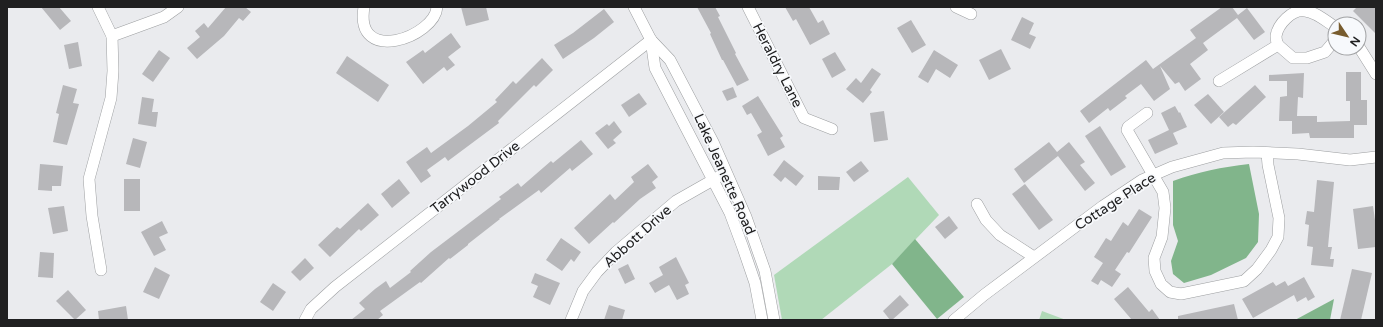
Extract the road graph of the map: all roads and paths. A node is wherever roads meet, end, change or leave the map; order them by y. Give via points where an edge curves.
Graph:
1 (98, 7) edge
2 (178, 7) edge
3 (364, 7) edge
4 (437, 7) edge
5 (634, 7) edge
6 (748, 7) edge
7 (956, 7) edge
8 (971, 14) dead end
9 (1327, 22) edge
10 (112, 36) junction
11 (650, 40) junction
12 (1278, 45) junction
13 (1327, 50) edge
14 (1365, 56) edge
15 (1376, 74) edge
16 (1219, 81) dead end
17 (1147, 114) dead end
18 (832, 129) dead end
19 (1267, 153) junction
20 (1376, 157) edge
21 (726, 173) junction
22 (1154, 175) junction
23 (713, 180) junction
24 (977, 204) dead end
25 (1034, 257) junction
26 (101, 270) dead end
27 (305, 320) edge
28 (571, 320) edge
29 (762, 320) edge
30 (774, 320) edge
31 (954, 320) edge

1 - 10 street
2 - 10 street via 164,17
3 - 4 street via 365,28 371,36 386,42 399,40 417,32 430,22 437,12
5 - 11 street, Lake Jeanette Road
6 - 18 street, Heraldry Lane via 804,118
7 - 8 street
9 - 12 street via 1304,10 1292,13 1284,19 1276,36
10 - 26 street via 113,70 110,98 89,179
11 - 21 street, Lake Jeanette Road via 670,60 713,142
11 - 23 street, Lake Jeanette Road via 656,68
11 - 27 street, Tarrywood Drive via 335,287 311,309
12 - 13 street via 1293,58 1307,58
12 - 16 street
14 - 15 street
17 - 22 street via 1128,127 1128,130
19 - 20 street, Cottage Place via 1350,160
19 - 22 street, Cottage Place via 1223,153 1172,167
19 - 22 street via 1279,218 1278,236 1271,250 1244,281 1194,292 1170,292 1161,284 1155,272 1154,258 1162,237 1165,208 1164,192
21 - 23 street, Abbott Drive
21 - 30 street, Lake Jeanette Road via 746,217 765,271
22 - 25 street, Cottage Place via 1103,206
23 - 28 street, Abbott Drive via 676,201 616,252 583,291
23 - 29 street, Lake Jeanette Road via 729,211 743,248
24 - 25 street via 986,220 1000,235
25 - 31 street, Cottage Place

